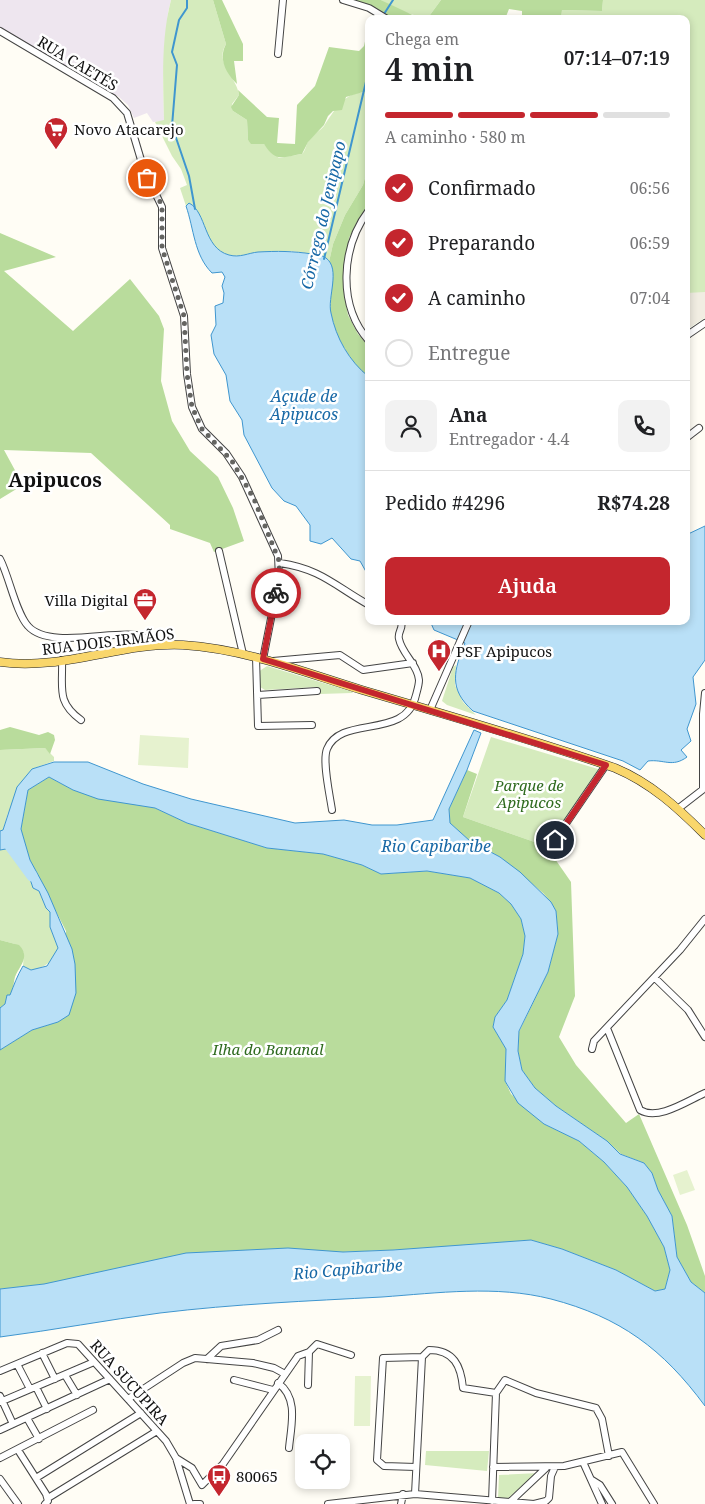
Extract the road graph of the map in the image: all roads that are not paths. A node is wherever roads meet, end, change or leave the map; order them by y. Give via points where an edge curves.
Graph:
1 (283, 0) edge
2 (343, 0) edge
3 (380, 15) edge
4 (0, 31) edge
5 (278, 54) dead end
6 (365, 217) edge
7 (705, 322) edge
8 (690, 333) edge
9 (365, 335) edge
10 (699, 428) dead end
11 (690, 435) edge
12 (219, 551) dead end
13 (0, 559) edge
14 (280, 563) junction
15 (365, 602) edge
16 (401, 625) edge
17 (467, 625) edge
18 (166, 645) junction
19 (253, 656) junction
20 (62, 660) junction
21 (273, 661) junction
22 (0, 662) edge
23 (413, 663) junction
24 (317, 691) dead end
25 (705, 693) edge
26 (258, 695) junction
27 (414, 705) junction
28 (430, 710) junction
29 (81, 720) dead end
30 (312, 725) dead end
31 (606, 765) junction
32 (704, 789) edge
33 (679, 808) junction
34 (332, 810) dead end
35 (705, 835) edge
36 (556, 843) dead end
37 (705, 919) edge
38 (654, 978) junction
39 (607, 1028) junction
40 (705, 1038) edge
41 (592, 1049) dead end
42 (705, 1093) edge
43 (278, 1330) dead end
44 (309, 1352) junction
45 (42, 1353) junction
46 (351, 1355) dead end
47 (422, 1357) junction
48 (207, 1359) junction
49 (94, 1362) junction
50 (17, 1364) junction
51 (0, 1371) edge
52 (285, 1374) junction
53 (65, 1375) junction
54 (55, 1379) junction
55 (110, 1379) junction
56 (234, 1380) dead end
57 (278, 1383) junction
58 (308, 1385) dead end
59 (33, 1388) junction
60 (274, 1390) junction
61 (496, 1393) junction
62 (77, 1395) junction
63 (128, 1399) junction
64 (1, 1400) edge
65 (47, 1409) junction
66 (93, 1410) dead end
67 (140, 1413) junction
68 (27, 1418) junction
69 (13, 1424) junction
70 (0, 1430) edge
71 (157, 1431) junction
72 (39, 1439) junction
73 (289, 1448) dead end
74 (18, 1450) junction
75 (609, 1456) junction
76 (0, 1458) edge
77 (176, 1458) junction
78 (583, 1462) junction
79 (416, 1467) junction
80 (493, 1467) junction
81 (555, 1467) junction
82 (546, 1468) junction
83 (36, 1478) junction
84 (0, 1480) edge
85 (592, 1480) junction
86 (403, 1494) junction
87 (415, 1494) junction
88 (47, 1501) edge
89 (492, 1501) junction
90 (363, 1502) edge
91 (510, 1502) junction
92 (651, 1502) edge
93 (15, 1503) edge
94 (190, 1504) edge
95 (194, 1504) edge
96 (200, 1504) edge
97 (328, 1504) edge
98 (336, 1504) edge
99 (401, 1504) edge
100 (602, 1504) edge
101 (612, 1504) edge

1 - 5 street
2 - 3 street
4 - 14 street, RUA CAETÉS via 113,98 127,113 144,170 162,207 162,248 184,316 192,407 202,429 226,453 242,477
6 - 9 street via 348,254 347,289 354,319
7 - 8 street
10 - 11 street
12 - 19 street
13 - 18 street via 23,619 33,630 76,639 137,636
14 - 15 street via 309,568
14 - 19 street, RUA CAETÉS via 279,578
16 - 23 street via 399,641
17 - 28 street
18 - 19 main road, RUA DOIS IRMÃOS
18 - 20 main road, RUA DOIS IRMÃOS
19 - 21 main road, RUA DOIS IRMÃOS
19 - 26 street
20 - 22 main road, RUA DOIS IRMÃOS via 24,664
20 - 29 street via 64,702 68,710
21 - 23 street via 340,655 363,670
21 - 27 main road, RUA DOIS IRMÃOS
23 - 27 street via 419,681
24 - 26 street
25 - 32 street
26 - 30 street via 258,726
27 - 28 main road, RUA DOIS IRMÃOS
27 - 34 street via 397,720 340,735 326,751
28 - 31 main road, RUA DOIS IRMÃOS
31 - 33 main road, RUA DOIS IRMÃOS via 634,776
31 - 36 street via 556,838
32 - 33 street
33 - 35 main road, RUA DOIS IRMÃOS
37 - 38 street
38 - 39 street
38 - 40 street via 688,1010
39 - 41 street via 594,1041
39 - 42 street via 640,1110 647,1114 658,1113
43 - 48 street via 258,1340 221,1346
44 - 46 street via 315,1344
44 - 52 street via 298,1356
44 - 58 street
45 - 49 street, RUA SUCUPIRA via 75,1342
45 - 50 street, RUA SUCUPIRA
45 - 54 street
47 - 61 street via 429,1350 447,1352 458,1365 463,1388
47 - 79 street
47 - 79 street via 385,1357 381,1363 377,1460 384,1466
48 - 52 street via 253,1363
48 - 63 street via 190,1360
49 - 53 street
49 - 55 street, RUA SUCUPIRA
50 - 51 street, RUA SUCUPIRA
50 - 59 street
52 - 57 street
53 - 54 street
53 - 62 street
54 - 59 street
55 - 62 street
55 - 63 street, RUA SUCUPIRA
56 - 60 street
57 - 60 street
57 - 73 street via 292,1404
59 - 64 street
59 - 65 street
60 - 77 street, RUA SUCUPIRA via 223,1464 202,1485 192,1468
61 - 75 street via 505,1380 536,1393 596,1408 602,1419
61 - 80 street
62 - 65 street
63 - 67 street, RUA SUCUPIRA
64 - 69 street
65 - 68 street
66 - 72 street
67 - 71 street, RUA SUCUPIRA
67 - 83 street
68 - 69 street
68 - 72 street
69 - 70 street
71 - 77 street, RUA SUCUPIRA
71 - 88 street
72 - 74 street
74 - 76 street
74 - 83 street
75 - 78 street
75 - 92 street via 622,1452
77 - 94 street, RUA SUCUPIRA
78 - 81 street
78 - 85 street
79 - 87 street
80 - 82 street
80 - 89 street
81 - 82 street
81 - 91 street via 551,1476 551,1495 546,1501 534,1504
82 - 91 street
83 - 88 street
84 - 93 street
85 - 100 street
85 - 101 street via 600,1485
86 - 87 street
86 - 90 street
86 - 99 street
87 - 89 street
89 - 91 street
90 - 98 street
95 - 96 street
97 - 98 street

